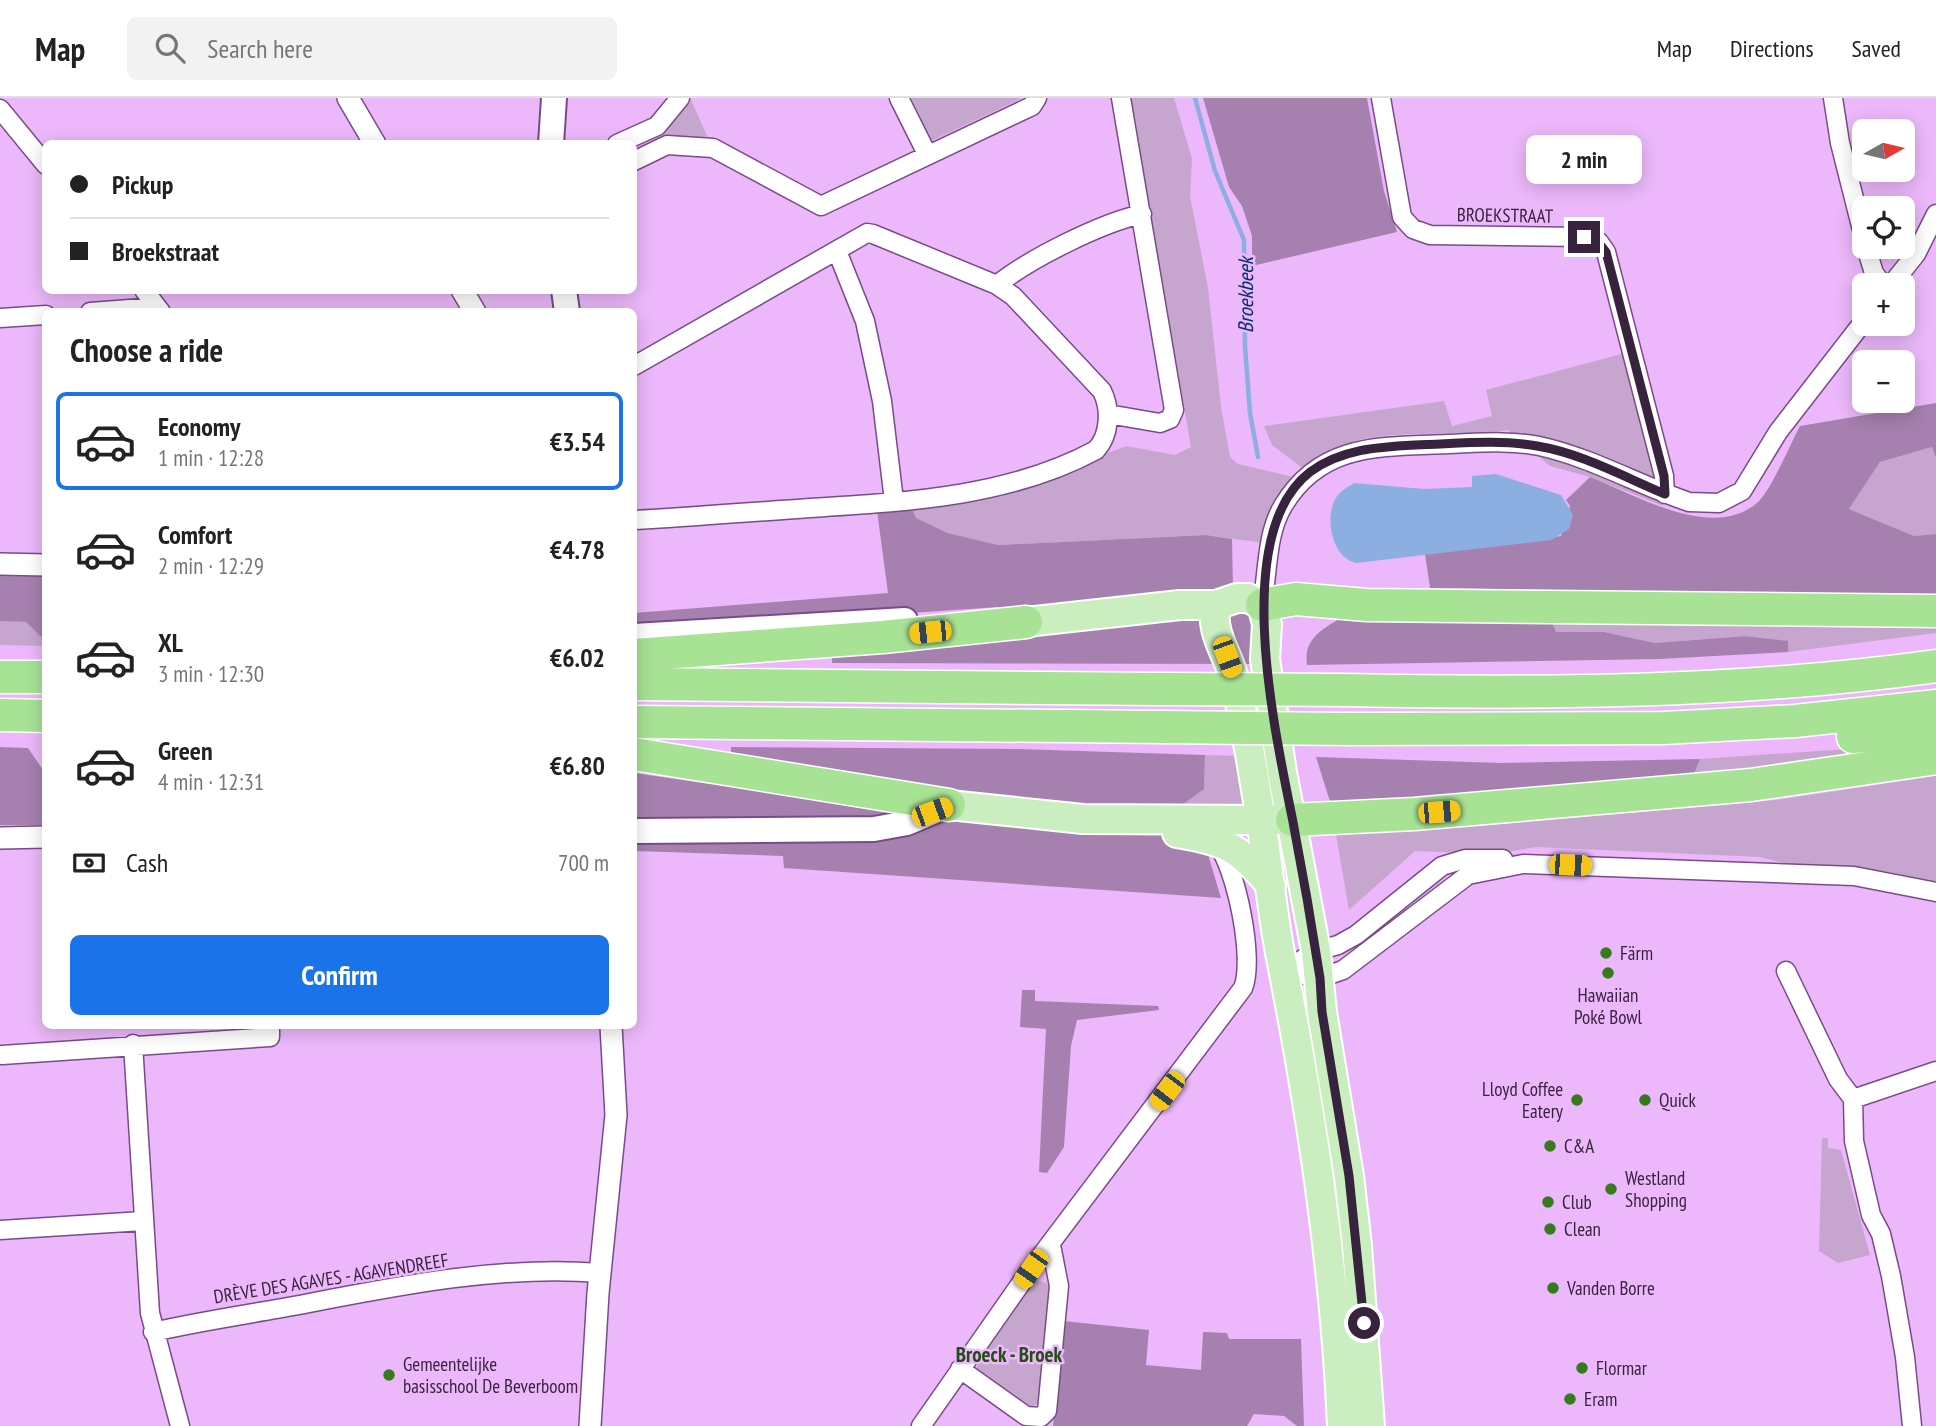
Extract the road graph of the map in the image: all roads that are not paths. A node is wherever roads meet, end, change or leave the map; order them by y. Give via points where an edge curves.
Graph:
1 (348, 98) edge
2 (554, 98) edge
3 (680, 98) edge
4 (899, 98) edge
5 (1037, 98) edge
6 (1122, 98) edge
7 (1381, 98) edge
8 (1833, 98) edge
9 (0, 109) edge
10 (373, 140) edge
11 (551, 140) edge
12 (626, 140) edge
13 (927, 154) junction
14 (637, 160) edge
15 (42, 161) edge
16 (1853, 196) edge
17 (1142, 214) junction
18 (1936, 215) edge
19 (837, 251) junction
20 (1901, 273) edge
21 (997, 285) junction
22 (147, 294) edge
23 (158, 308) edge
24 (42, 315) edge
25 (0, 318) edge
26 (1852, 336) edge
27 (637, 364) edge
28 (1108, 414) junction
29 (1671, 496) junction
30 (894, 501) junction
31 (637, 520) edge
32 (0, 564) edge
33 (42, 565) edge
34 (1216, 605) junction
35 (1262, 605) junction
36 (1936, 611) edge
37 (1026, 622) junction
38 (637, 636) edge
39 (637, 655) edge
40 (1931, 665) edge
41 (0, 677) edge
42 (42, 677) edge
43 (637, 684) edge
44 (1936, 706) edge
45 (0, 715) edge
46 (42, 716) edge
47 (637, 722) edge
48 (1664, 728) junction
49 (1936, 730) edge
50 (637, 754) edge
51 (1936, 758) edge
52 (949, 805) junction
53 (1262, 819) junction
54 (1293, 820) junction
55 (1141, 821) junction
56 (637, 831) edge
57 (42, 837) edge
58 (0, 838) edge
59 (1213, 839) junction
60 (1523, 863) junction
61 (1272, 888) junction
62 (1936, 892) edge
63 (1318, 964) junction
64 (1284, 971) junction
65 (1786, 971) dead end
66 (270, 1029) edge
67 (611, 1029) edge
68 (133, 1044) junction
69 (2, 1055) dead end
70 (1936, 1071) edge
71 (1853, 1099) junction
72 (143, 1221) junction
73 (0, 1230) edge
74 (1051, 1245) junction
75 (600, 1273) junction
76 (153, 1332) junction
77 (960, 1369) junction
78 (1042, 1422) edge
79 (180, 1426) edge
80 (590, 1426) edge
81 (920, 1426) edge
82 (1342, 1426) edge
83 (1370, 1426) edge
84 (1912, 1426) edge

1 - 10 street
2 - 11 main road
3 - 12 street via 657,126
4 - 13 street
5 - 13 street via 1032,106
6 - 17 street
7 - 29 street, BROEKSTRAAT via 1399,206 1413,229 1430,235 1584,237 1598,242 1606,252
8 - 16 street
9 - 15 street
13 - 14 street via 821,206 713,148 667,145
17 - 21 street via 1122,219 1014,271
17 - 28 street via 1174,410 1170,419 1160,423
18 - 20 street
19 - 21 street via 873,234
19 - 27 street
19 - 30 street via 865,321 883,401
21 - 28 street via 1058,341 1102,391
22 - 23 street
24 - 25 street
26 - 29 street via 1778,432 1742,491 1726,501 1705,505
28 - 30 street via 1099,447 1062,466 978,490
29 - 35 street via 1539,446 1505,442 1363,449 1338,456 1309,473 1281,509
30 - 31 street
32 - 33 street
34 - 35 main road via 1248,598
34 - 37 main road
34 - 53 main road via 1215,633 1233,674
35 - 36 highway via 1296,599 1367,605
35 - 54 main road via 1267,624 1265,659
37 - 38 main road via 978,615
37 - 39 highway
40 - 43 highway, bridge via 1755,686 1559,693
41 - 42 highway
44 - 48 highway via 1795,721
45 - 46 highway
47 - 48 highway, bridge
48 - 49 highway via 1693,744
50 - 52 highway
51 - 54 highway via 1738,786
52 - 55 main road via 1036,816
52 - 56 main road via 907,823 874,829
53 - 54 main road
53 - 55 main road
53 - 61 main road
54 - 63 main road
55 - 59 main road
57 - 58 street
59 - 61 main road via 1235,847
59 - 74 street via 1225,854 1237,897 1248,971 1243,988
60 - 62 street via 1854,876
60 - 63 street via 1468,875 1343,970
60 - 63 street via 1509,859 1452,862
61 - 64 main road
63 - 64 street
63 - 64 street
63 - 83 main road via 1357,1245
64 - 82 main road via 1323,1201
65 - 71 street via 1838,1079
66 - 68 street via 270,1037
67 - 75 street via 616,1115
68 - 69 street
68 - 72 street
70 - 71 street
71 - 84 street via 1854,1141 1891,1276
72 - 73 street
72 - 76 street
74 - 77 street
74 - 78 street via 1059,1286 1049,1404
75 - 76 street, DRÈVE DES AGAVES - AGAVENDREEF via 422,1282
75 - 80 street
76 - 79 street
77 - 78 street via 1026,1416
77 - 81 street

